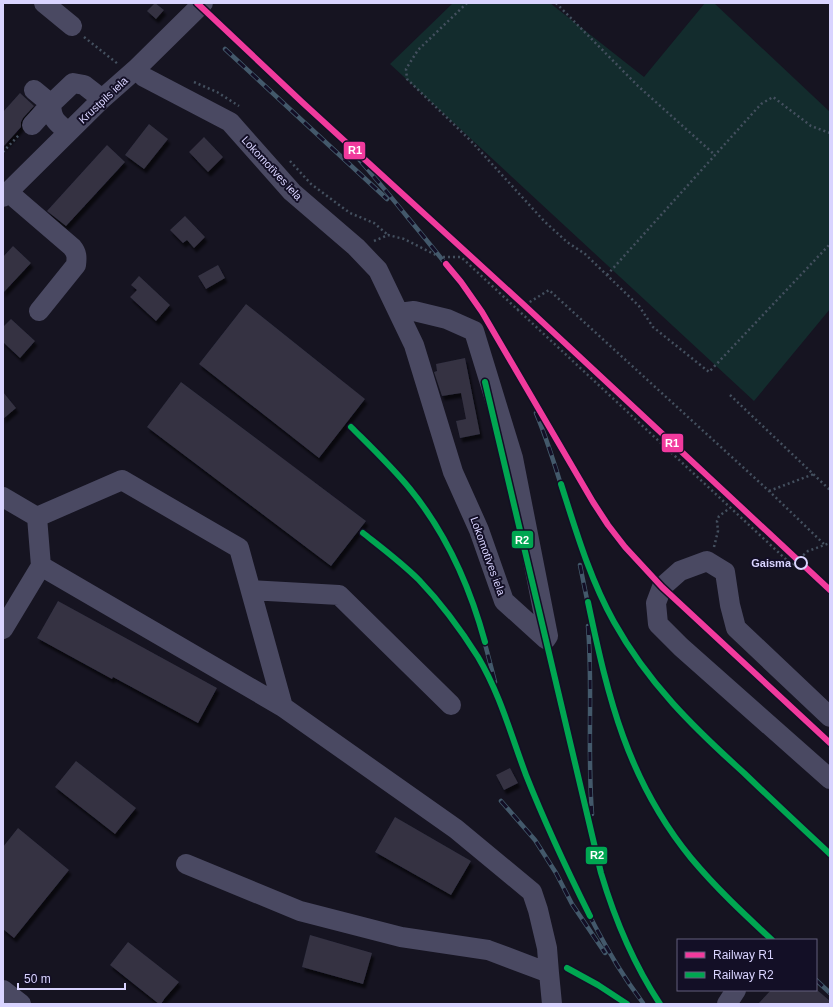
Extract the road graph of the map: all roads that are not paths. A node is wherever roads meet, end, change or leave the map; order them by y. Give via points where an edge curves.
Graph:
1 (44, 3) edge
2 (203, 3) edge
3 (72, 26) road end
4 (127, 67) junction
5 (34, 90) dead end
6 (102, 99) junction
7 (51, 104) junction
8 (32, 125) road end
9 (68, 132) junction
10 (6, 194) edge
11 (39, 311) dead end
12 (399, 313) junction
13 (3, 497) edge
14 (36, 517) junction
15 (41, 566) junction
16 (251, 590) junction
17 (3, 629) edge
18 (451, 705) dead end
19 (284, 707) junction
20 (830, 717) edge
21 (830, 779) edge
22 (186, 864) dead end
23 (549, 973) junction
24 (3, 990) edge
25 (735, 991) edge
26 (21, 1004) edge
27 (552, 1004) edge
28 (727, 1004) edge

1 - 3 street
2 - 4 street, Krustpils iela
4 - 6 street, Krustpils iela
4 - 12 street, Lokomotīves iela via 230,122 292,192 356,247 378,270
5 - 7 street
6 - 7 street via 84,85 73,83
6 - 9 street, Krustpils iela
7 - 8 street
7 - 9 street via 52,115
9 - 10 street, Krustpils iela
10 - 11 street via 76,252 76,265
12 - 12 street, Lokomotīves iela via 414,345 453,472 479,530 504,601 546,639 548,636 513,458 474,331 441,317 414,311
13 - 14 street
14 - 15 street
14 - 16 street via 122,480 239,548
15 - 17 street
15 - 19 street
16 - 18 street via 339,595
16 - 19 street
19 - 23 street via 456,829 532,892 547,948
20 - 21 street via 736,628 725,572 707,561 680,571 662,587 656,603 658,624
22 - 23 street via 300,911 401,937 488,950
23 - 27 street
24 - 26 street
25 - 28 street

